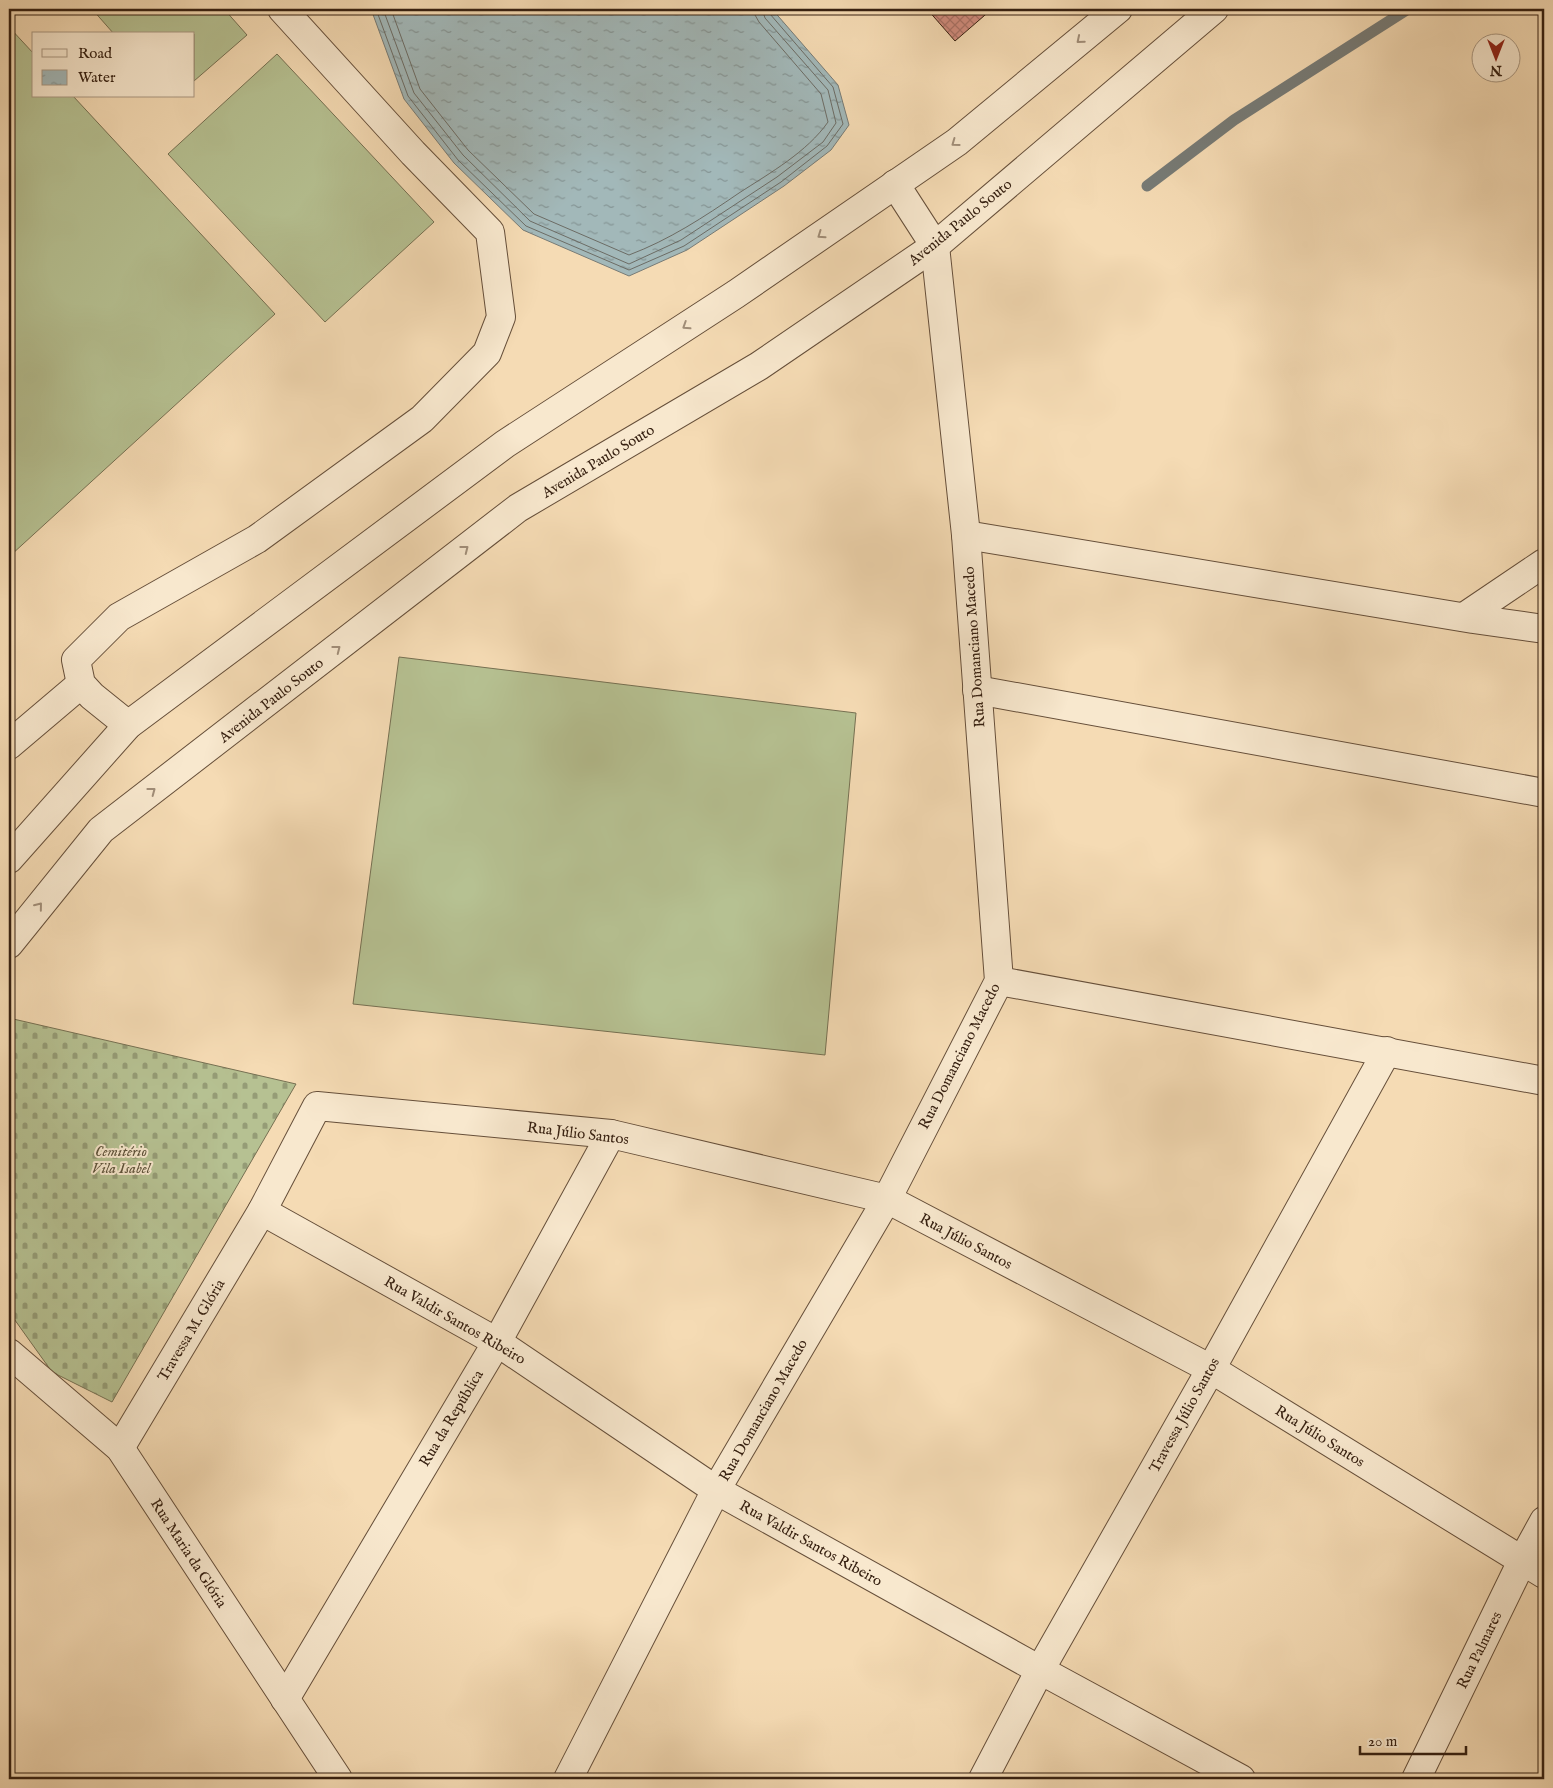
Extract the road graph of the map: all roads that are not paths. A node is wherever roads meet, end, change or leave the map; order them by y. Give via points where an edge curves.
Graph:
1 (282, 9) edge
2 (1118, 9) edge
3 (1214, 9) edge
4 (895, 184) junction
5 (935, 246) junction
6 (966, 534) junction
7 (1544, 563) edge
8 (1464, 617) junction
9 (1544, 629) edge
10 (81, 684) junction
11 (977, 690) junction
12 (128, 725) junction
13 (9, 745) edge
14 (1544, 793) edge
15 (9, 859) edge
16 (9, 944) edge
17 (999, 981) junction
18 (1387, 1051) junction
19 (1544, 1081) edge
20 (317, 1106) joint
21 (610, 1134) junction
22 (887, 1199) junction
23 (262, 1211) junction
24 (496, 1342) junction
25 (9, 1353) edge
26 (1211, 1369) junction
27 (120, 1448) junction
28 (716, 1490) junction
29 (1544, 1521) edge
30 (1533, 1567) edge
31 (1040, 1670) junction
32 (285, 1699) junction
33 (338, 1779) edge
34 (568, 1779) edge
35 (983, 1779) edge
36 (1241, 1779) edge
37 (1416, 1779) edge

1 - 10 street via 490,232 500,317 487,353 422,420 257,539 119,617 76,660
2 -> 4 street via 957,142
3 - 5 street, Avenida Paulo Souto
4 - 5 street
4 -> 12 street via 736,294 505,444
5 - 6 street, Rua Domanciano Macedo
16 -> 5 street, Avenida Paulo Souto via 101,830 518,508 759,366
6 - 8 street
6 - 11 street, Rua Domanciano Macedo
7 - 8 street
8 - 9 street
10 - 12 street
10 - 13 street
11 - 14 street
11 - 17 street, Rua Domanciano Macedo
12 - 15 street
17 - 18 street
17 - 22 street, Rua Domanciano Macedo
18 - 19 street
18 - 26 street, Travessa Júlio Santos
20 - 21 street, Rua Júlio Santos
20 - 23 street, Travessa M. Glória
21 - 22 street, Rua Júlio Santos
21 - 24 street, Rua da República
22 - 26 street, Rua Júlio Santos
22 - 28 street, Rua Domanciano Macedo
23 - 24 street, Rua Valdir Santos Ribeiro
23 - 27 street, Travessa M. Glória
24 - 28 street, Rua Valdir Santos Ribeiro
24 - 32 street, Rua da República
25 - 27 street, Rua Maria da Glória
26 - 30 street, Rua Júlio Santos
26 - 31 street, Travessa Júlio Santos
27 - 32 street, Rua Maria da Glória
28 - 31 street, Rua Valdir Santos Ribeiro
28 - 34 street, Rua Domanciano Macedo
29 - 30 street, Rua Palmares
30 - 37 street, Rua Palmares
31 - 35 street, Travessa Júlio Santos
31 - 36 street, Rua Valdir Santos Ribeiro
32 - 33 street, Rua Maria da Glória

